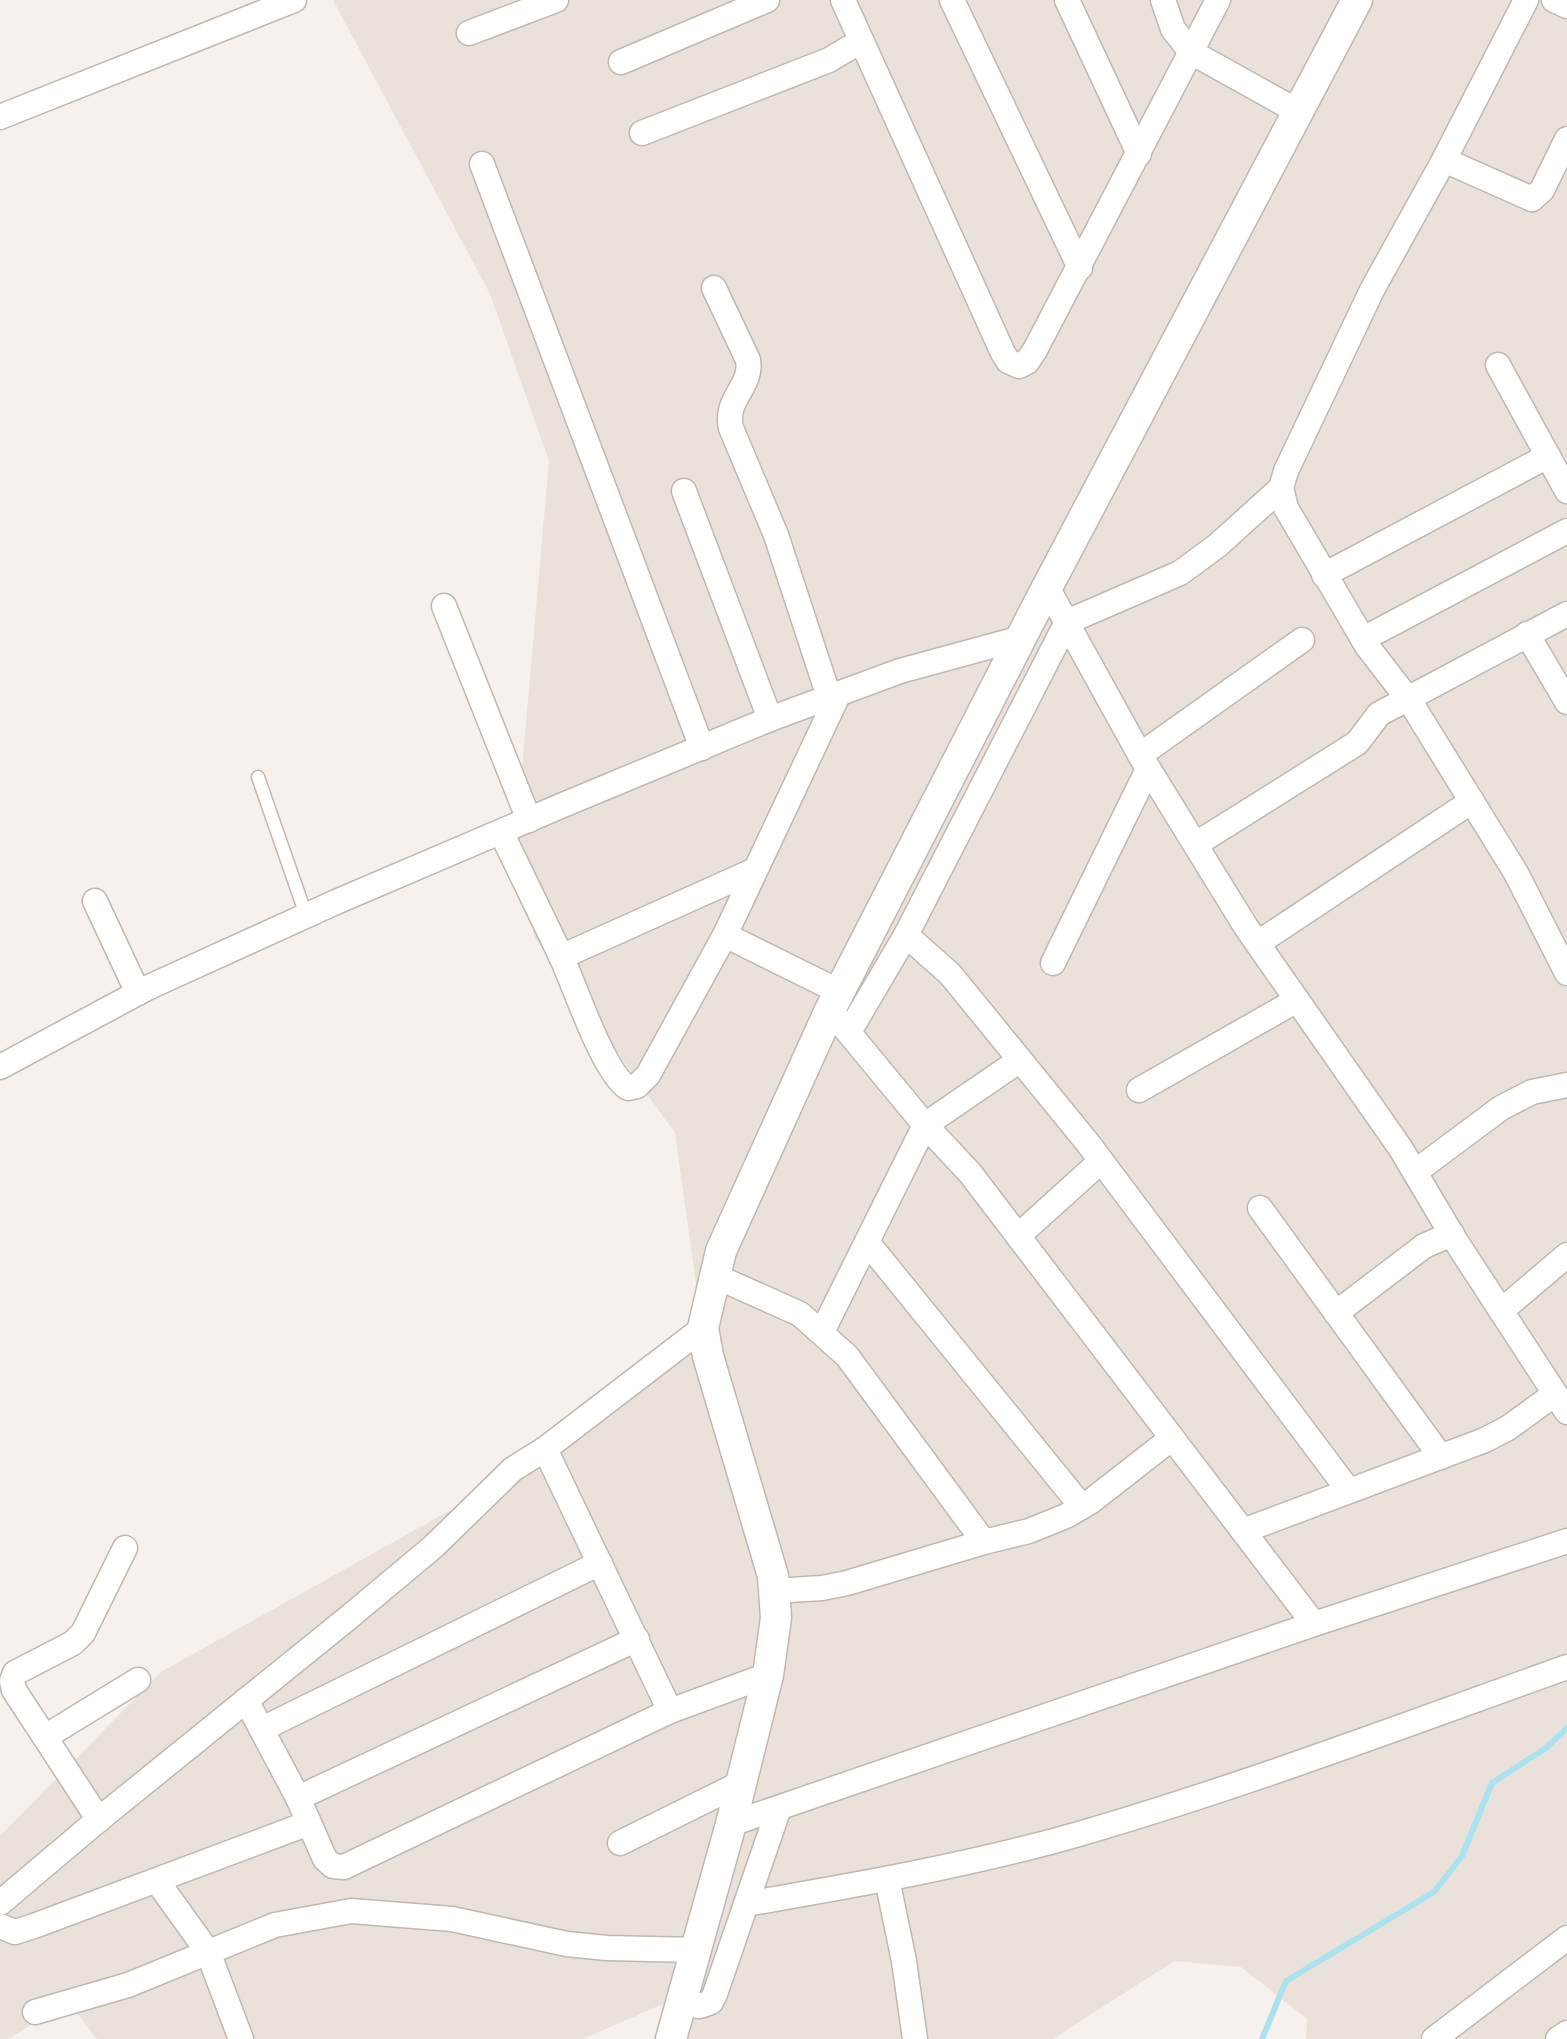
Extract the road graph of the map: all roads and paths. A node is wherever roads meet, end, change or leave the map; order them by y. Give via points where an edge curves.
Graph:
1 (294, 0) edge
2 (556, 0) edge
3 (767, 0) edge
4 (843, 0) edge
5 (952, 0) edge
6 (1067, 0) edge
7 (1163, 0) edge
8 (1218, 0) edge
9 (1357, 0) edge
10 (1526, 0) edge
11 (1554, 0) edge
12 (1567, 6) edge
13 (714, 10) edge
14 (469, 33) dead end
15 (861, 41) junction
16 (1191, 52) junction
17 (621, 62) dead end
18 (1297, 111) junction
19 (0, 117) edge
20 (642, 133) dead end
21 (1567, 139) edge
22 (1139, 154) junction
23 (1444, 160) junction
24 (482, 164) dead end
25 (1080, 268) junction
26 (714, 288) dead end
27 (1498, 365) dead end
28 (1548, 456) junction
29 (1281, 488) junction
30 (684, 491) dead end
31 (1567, 491) edge
32 (1567, 531) edge
33 (1324, 575) junction
34 (1047, 587) junction
35 (444, 606) dead end
36 (1567, 614) edge
37 (1067, 622) junction
38 (1527, 634) junction
39 (1021, 638) junction
40 (1363, 639) junction
41 (1302, 640) dead end
42 (834, 695) junction
43 (1407, 698) junction
44 (1567, 702) edge
45 (770, 719) junction
46 (702, 748) junction
47 (1144, 762) junction
48 (258, 777) dead end
49 (1472, 801) junction
50 (529, 820) junction
51 (501, 832) junction
52 (1196, 844) junction
53 (755, 870) junction
54 (95, 901) dead end
55 (306, 915) junction
56 (725, 935) junction
57 (906, 935) junction
58 (1258, 943) junction
59 (561, 957) junction
60 (1053, 963) dead end
61 (1567, 973) edge
62 (138, 993) junction
63 (1297, 1000) junction
64 (840, 1012) junction
65 (1020, 1060) junction
66 (0, 1067) edge
67 (1567, 1085) edge
68 (1139, 1090) dead end
69 (925, 1125) junction
70 (1101, 1161) junction
71 (1415, 1172) junction
72 (1260, 1208) dead end
73 (1452, 1234) junction
74 (1018, 1236) junction
75 (867, 1242) junction
76 (1567, 1255) edge
77 (715, 1276) junction
78 (1501, 1311) junction
79 (1336, 1313) junction
80 (703, 1328) junction
81 (822, 1332) junction
82 (1563, 1405) edge
83 (1172, 1438) junction
84 (545, 1449) junction
85 (1441, 1457) junction
86 (1349, 1491) junction
87 (1082, 1507) junction
88 (1243, 1531) junction
89 (1567, 1541) edge
90 (984, 1542) junction
91 (125, 1548) dead end
92 (600, 1563) junction
93 (774, 1591) junction
94 (1314, 1624) junction
95 (637, 1639) junction
96 (1567, 1667) edge
97 (768, 1675) junction
98 (8, 1677) edge
99 (138, 1680) dead end
100 (246, 1700) junction
101 (670, 1711) junction
102 (262, 1729) junction
103 (45, 1737) junction
104 (741, 1783) junction
105 (298, 1798) junction
106 (779, 1808) junction
107 (99, 1820) junction
108 (309, 1823) junction
109 (731, 1824) junction
110 (620, 1843) dead end
111 (887, 1879) junction
112 (157, 1881) junction
113 (0, 1903) edge
114 (746, 1904) junction
115 (0, 1926) edge
116 (1567, 1938) edge
117 (696, 1950) junction
118 (208, 1952) junction
119 (681, 2004) junction
120 (35, 2012) dead end
121 (1567, 2033) edge
122 (241, 2039) edge
123 (671, 2039) edge
124 (915, 2039) edge
125 (1434, 2039) edge
126 (1558, 2039) edge

1 - 19 street
2 - 14 street
3 - 13 street
4 - 15 street
5 - 25 street
6 - 22 street
7 - 16 street via 1173,29
8 - 16 street
9 - 18 street
10 - 23 street
11 - 12 street
13 - 17 street
15 - 20 street via 829,60
15 - 25 street via 1013,365 1027,362
16 - 18 street
16 - 22 street
18 - 34 street
21 - 23 street via 1542,190 1532,199
22 - 25 street
23 - 29 street via 1372,290
24 - 46 street
26 - 42 street via 750,369 730,407 731,428
27 - 28 street
28 - 31 street
28 - 33 street
29 - 33 street via 1286,508
29 - 37 street via 1180,573
30 - 45 street
32 - 40 street
33 - 40 street
34 - 37 street
34 - 39 street
35 - 50 street
36 - 38 street
37 - 47 street
37 - 57 street
38 - 43 street
38 - 44 street
39 - 42 street
39 - 64 street
40 - 43 street
41 - 47 street
42 - 45 street
42 - 53 street
43 - 49 street
43 - 52 street via 1379,714 1357,743
45 - 46 street
46 - 50 street
47 - 52 street
47 - 60 street
48 - 55 lane
49 - 58 street
49 - 61 street
50 - 51 street
51 - 55 street
51 - 59 street
52 - 58 street
53 - 56 street
53 - 59 street
54 - 62 street
55 - 62 street
56 - 59 street via 648,1075 628,1088 608,1064
56 - 64 street
57 - 64 street
57 - 65 street via 950,974
58 - 63 street
62 - 66 street
63 - 68 street
63 - 71 street
64 - 69 street
64 - 77 street via 721,1251
65 - 69 street
65 - 70 street
67 - 71 street via 1532,1092 1501,1108
69 - 74 street
69 - 75 street
70 - 74 street
70 - 86 street
71 - 73 street
72 - 79 street
73 - 78 street
73 - 79 street via 1424,1246
74 - 83 street
75 - 81 street
75 - 87 street
76 - 78 street
77 - 80 street
77 - 81 street via 800,1314
78 - 82 street
79 - 85 street
80 - 84 street
80 - 93 street
81 - 90 street via 847,1356
82 - 85 street
83 - 87 street
83 - 88 street
84 - 92 street
84 - 100 street via 513,1469 433,1547
85 - 86 street
86 - 88 street
87 - 90 street via 1029,1531
88 - 94 street
89 - 94 street
90 - 93 street via 847,1583
91 - 98 street via 83,1633
92 - 95 street
92 - 102 street
93 - 97 street
94 - 106 street
95 - 101 street
95 - 105 street
96 - 111 street via 1334,1751 1077,1834
97 - 101 street
97 - 104 street
98 - 103 street
99 - 103 street
100 - 102 street
100 - 107 street
101 - 108 street via 344,1867 325,1859
102 - 105 street
103 - 107 street
104 - 109 street
104 - 110 street
105 - 108 street
106 - 109 street
106 - 114 street
107 - 113 street
108 - 112 street
109 - 117 street
111 - 114 street
111 - 124 street
112 - 115 street via 15,1932
112 - 118 street
114 - 119 street via 711,2002
116 - 125 street
117 - 118 street via 567,1944 452,1919 351,1911 275,1925
117 - 119 street
118 - 120 street via 128,1985
118 - 122 street
119 - 123 street
121 - 126 street

